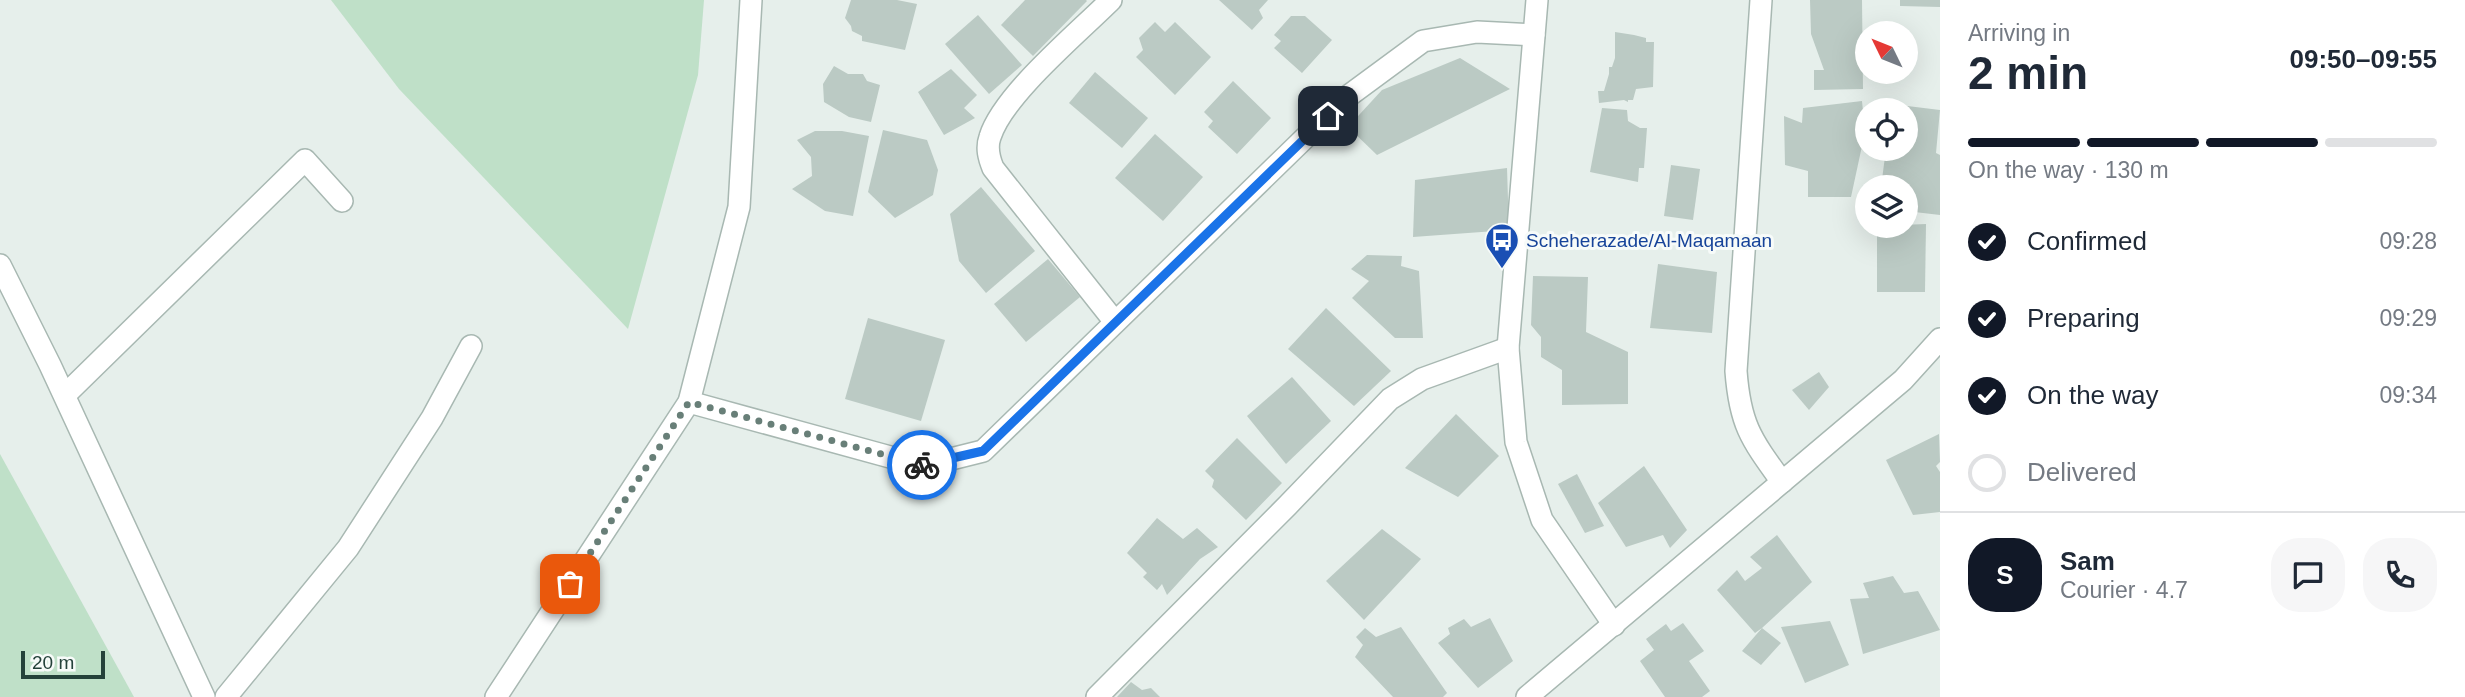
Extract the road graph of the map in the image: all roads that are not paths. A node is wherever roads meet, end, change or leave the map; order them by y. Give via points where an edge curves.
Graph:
1 (751, 0) edge
2 (1111, 0) edge
3 (1537, 0) edge
4 (1762, 0) edge
5 (1534, 35) junction
6 (342, 201) dead end
7 (0, 265) edge
8 (1115, 322) junction
9 (1940, 339) edge
10 (471, 346) dead end
11 (1508, 348) junction
12 (65, 395) junction
13 (689, 402) junction
14 (1782, 482) junction
15 (1614, 625) junction
16 (204, 697) edge
17 (226, 697) edge
18 (496, 697) edge
19 (1097, 697) edge
20 (1527, 697) edge

1 - 13 street via 739,206
2 - 8 street via 1016,93 998,118 988,154 993,168
3 - 5 street
4 - 14 street via 1736,370 1738,397 1751,439
5 - 8 street via 1477,32 1423,41 1347,97
5 - 11 street
6 - 12 street via 305,160
7 - 12 street
8 - 13 street via 983,451 923,466
9 - 14 street via 1903,380
10 - 17 street via 432,418 348,548
11 - 15 street via 1516,442 1542,520
11 - 19 street via 1422,379 1390,399
12 - 16 street
13 - 18 street
14 - 15 street
15 - 20 street

